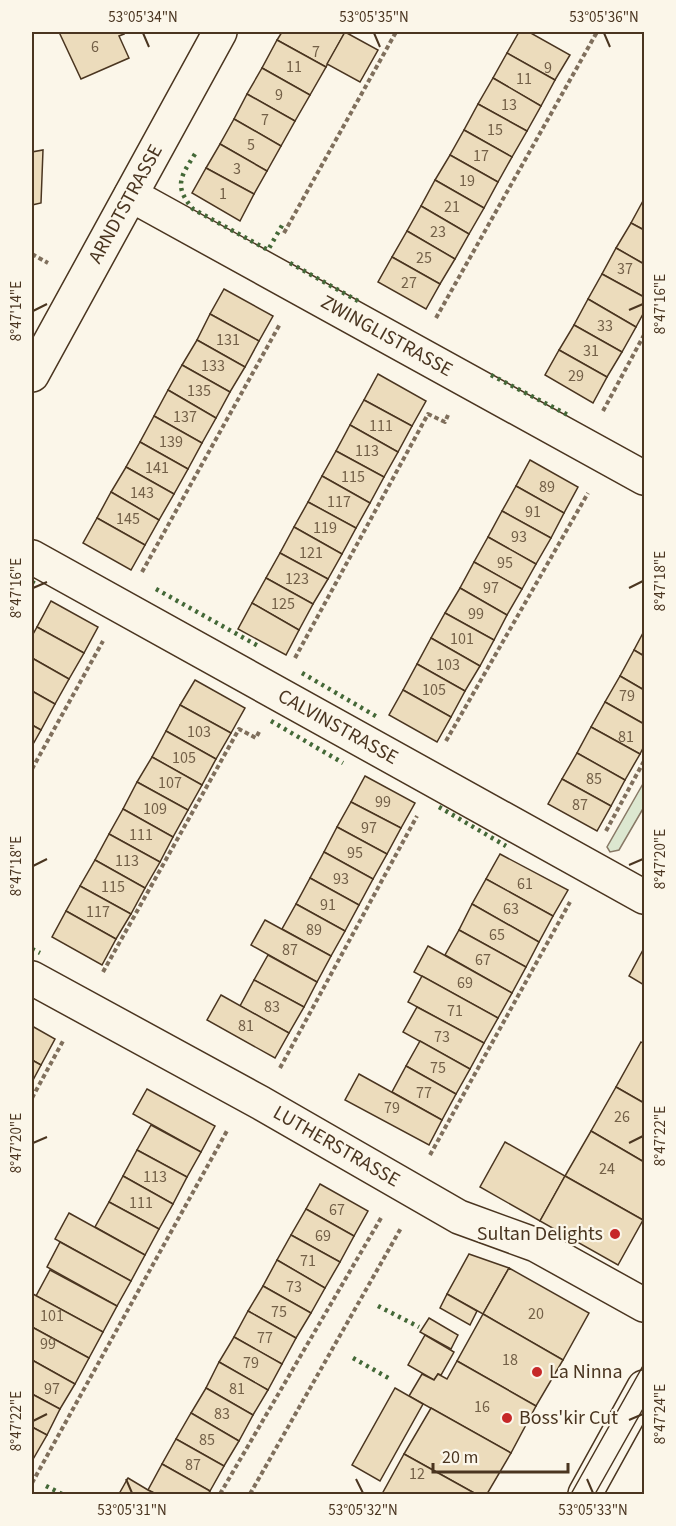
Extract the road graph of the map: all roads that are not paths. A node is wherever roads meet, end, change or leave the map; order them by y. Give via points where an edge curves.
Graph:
1 (220, 32) edge
2 (130, 195) junction
3 (32, 375) edge
4 (645, 478) edge
5 (32, 557) edge
6 (645, 897) edge
7 (32, 978) edge
8 (645, 1305) edge
9 (645, 1387) edge
10 (585, 1494) edge

1 - 2 street, ARNDTSTRASSE
2 - 3 street, ARNDTSTRASSE
2 - 4 street, ZWINGLISTRASSE
5 - 6 street, CALVINSTRASSE
7 - 8 street, LUTHERSTRASSE via 459,1217 536,1245
9 - 10 street

